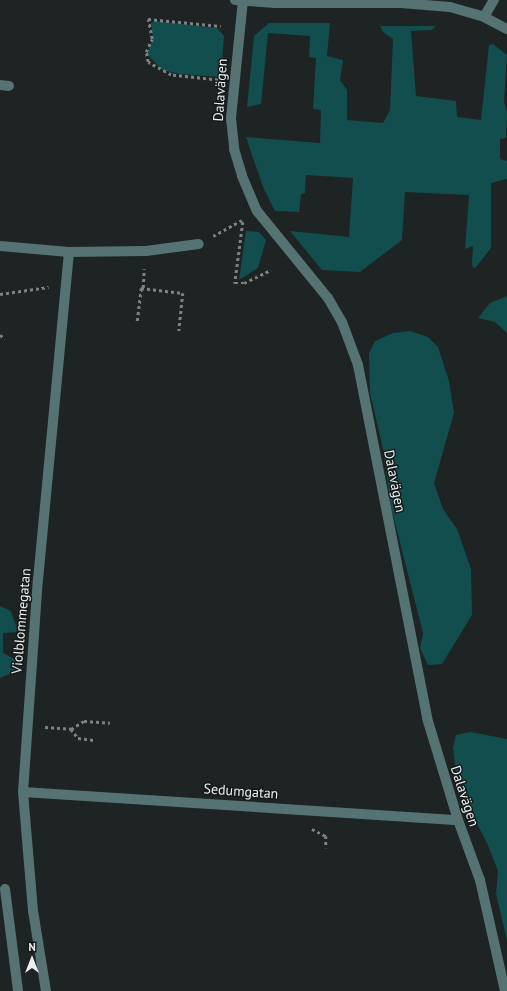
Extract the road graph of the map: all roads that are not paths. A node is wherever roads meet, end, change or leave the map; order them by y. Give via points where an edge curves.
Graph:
1 (240, 0) edge
2 (494, 0) edge
3 (484, 17) junction
4 (507, 29) edge
5 (199, 244) road end
6 (0, 246) edge
7 (69, 252) junction
8 (23, 792) junction
9 (458, 820) junction
10 (5, 889) dead end
11 (18, 991) edge
12 (46, 991) edge
13 (505, 991) edge

1 - 3 street via 420,4 463,10
1 - 9 street, Dalavägen via 231,118 234,149 242,176 257,210 328,298 342,322 358,365 426,714
2 - 3 street
3 - 4 street
5 - 7 street via 146,251
6 - 7 street
7 - 8 street, Violblommegatan
8 - 9 street, Sedumgatan
8 - 12 street, Violblommegatan via 33,911
9 - 13 street, Dalavägen via 480,880
10 - 11 street

